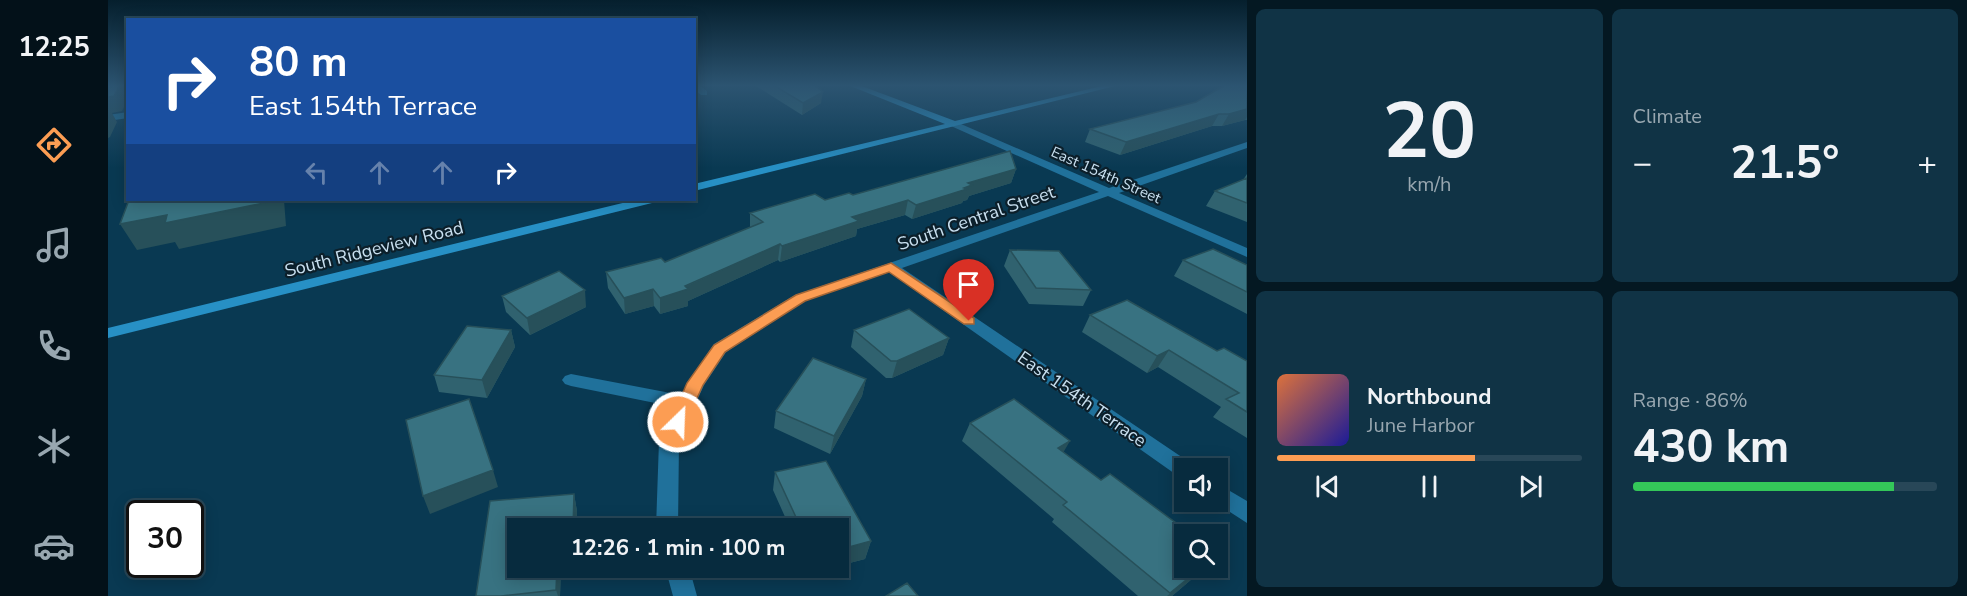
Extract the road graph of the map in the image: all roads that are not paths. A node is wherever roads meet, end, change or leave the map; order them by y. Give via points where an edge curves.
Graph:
1 (925, 113) edge
2 (1000, 113) edge
3 (126, 115) edge
4 (108, 118) edge
5 (954, 124) junction
6 (1247, 145) edge
7 (696, 188) edge
8 (1107, 192) junction
9 (644, 201) edge
10 (1247, 253) edge
11 (891, 267) junction
12 (108, 333) edge
13 (571, 380) dead end
14 (687, 403) junction
15 (1174, 462) edge
16 (1228, 500) edge
17 (1247, 513) edge
18 (667, 518) edge
19 (680, 578) edge
20 (684, 596) edge

1 - 5 main road
2 - 5 main road
3 - 4 street
5 - 7 main road
5 - 8 street, East 154th Street
6 - 8 street, South Central Street
8 - 10 street, East 154th Street
8 - 11 street, South Central Street
9 - 12 main road, South Ridgeview Road
11 - 14 street, South Central Street via 800,298 720,348
11 - 15 street, East 154th Terrace
13 - 14 street
14 - 18 street, South Central Street via 669,441
16 - 17 street
19 - 20 street

